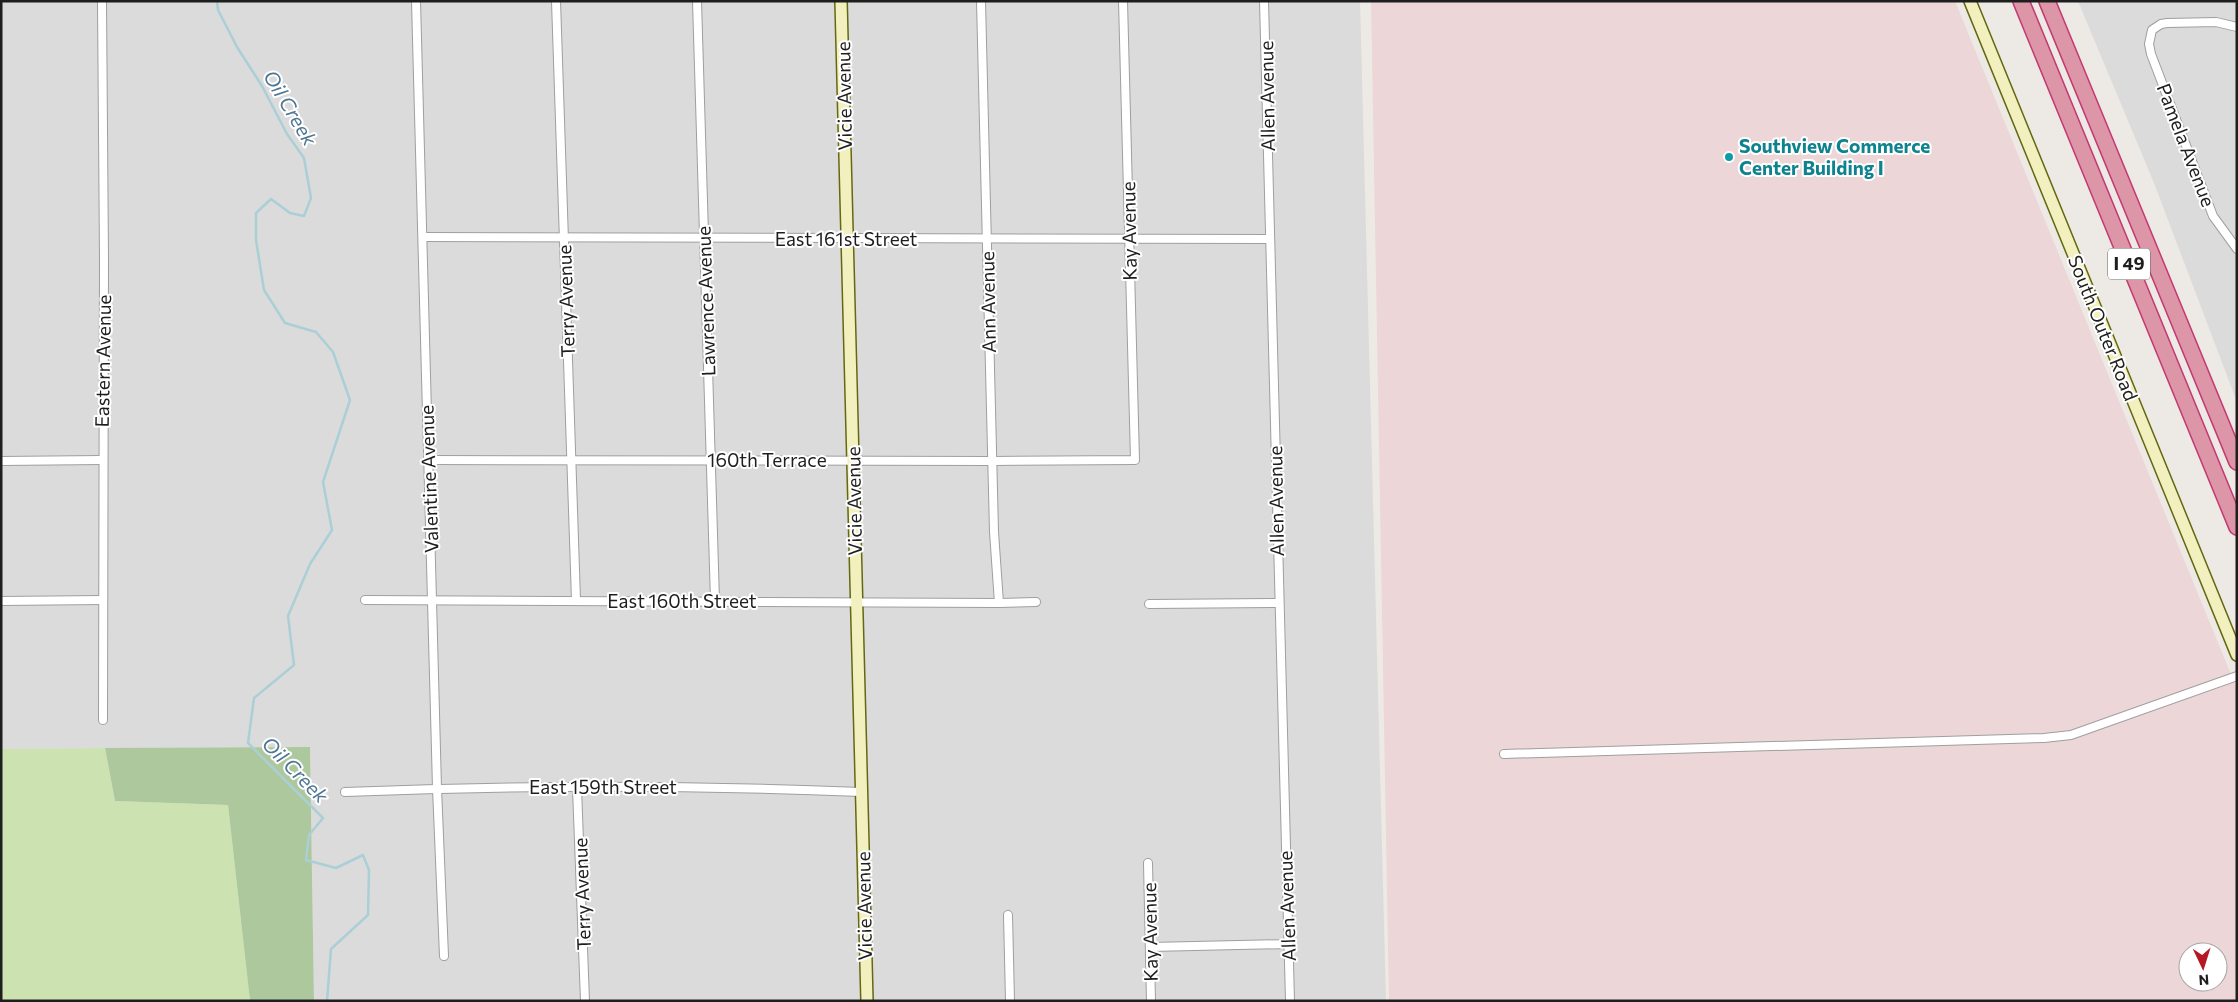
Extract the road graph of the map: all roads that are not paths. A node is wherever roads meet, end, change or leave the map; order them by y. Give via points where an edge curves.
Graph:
1 (102, 1) edge
2 (416, 1) edge
3 (556, 1) edge
4 (697, 1) edge
5 (841, 1) edge
6 (981, 1) edge
7 (1123, 1) edge
8 (1264, 1) edge
9 (1970, 1) edge
10 (2021, 1) edge
11 (2047, 1) edge
12 (2237, 27) edge
13 (422, 237) junction
14 (564, 238) junction
15 (704, 239) junction
16 (847, 239) junction
17 (987, 239) junction
18 (1129, 239) junction
19 (1270, 239) junction
20 (2237, 249) edge
21 (102, 460) junction
22 (429, 460) junction
23 (571, 460) junction
24 (711, 460) junction
25 (1135, 460) joint
26 (1, 461) edge
27 (853, 461) junction
28 (992, 461) junction
29 (2237, 462) edge
30 (2237, 526) edge
31 (433, 599) junction
32 (103, 600) junction
33 (366, 600) dead end
34 (576, 600) junction
35 (1, 601) edge
36 (715, 601) junction
37 (857, 602) junction
38 (1036, 602) dead end
39 (999, 603) junction
40 (1279, 603) junction
41 (1149, 604) dead end
42 (2237, 655) edge
43 (2237, 676) edge
44 (103, 720) dead end
45 (1504, 754) dead end
46 (438, 788) junction
47 (578, 788) junction
48 (345, 792) dead end
49 (862, 792) junction
50 (1148, 862) dead end
51 (1008, 914) dead end
52 (1288, 944) junction
53 (1150, 947) junction
54 (444, 956) dead end
55 (585, 1001) edge
56 (867, 1001) edge
57 (1010, 1001) edge
58 (1151, 1001) edge
59 (1290, 1001) edge

1 - 21 street, Eastern Avenue
2 - 13 street, Valentine Avenue
3 - 14 street, Terry Avenue
4 - 15 street, Lawrence Avenue
5 - 16 street, Vicie Avenue
6 - 17 street, Ann Avenue
7 - 18 street, Kay Avenue
8 - 19 street, Allen Avenue
9 - 42 street, South Outer Road
10 - 30 highway, I 49
11 - 29 highway, I 49
12 - 20 street, Pamela Avenue via 2216,22 2161,24 2152,30 2150,36 2150,54 2213,216
13 - 14 street, East 161st Street
13 - 22 street, Valentine Avenue
14 - 15 street, East 161st Street
14 - 23 street, Terry Avenue
15 - 16 street, East 161st Street
15 - 24 street, Lawrence Avenue
16 - 17 street, East 161st Street
16 - 27 street, Vicie Avenue
17 - 18 street, East 161st Street
17 - 28 street, Ann Avenue
18 - 19 street, East 161st Street
18 - 25 street, Kay Avenue
19 - 40 street, Allen Avenue
21 - 26 street
21 - 32 street, Eastern Avenue
22 - 23 street, 160th Terrace
22 - 31 street, Valentine Avenue
23 - 24 street, 160th Terrace
23 - 34 street, Terry Avenue
24 - 27 street, 160th Terrace
24 - 36 street, Lawrence Avenue
25 - 28 street, 160th Terrace
27 - 28 street, 160th Terrace
27 - 37 street, Vicie Avenue
28 - 39 street, Ann Avenue
31 - 33 street, East 160th Street
31 - 34 street, East 160th Street
31 - 46 street, Valentine Avenue
32 - 35 street
32 - 44 street, Eastern Avenue
34 - 36 street, East 160th Street
36 - 37 street, East 160th Street
37 - 39 street, East 160th Street
37 - 49 street, Vicie Avenue
38 - 39 street, East 160th Street
40 - 41 street
40 - 52 street, Allen Avenue
43 - 45 street via 2096,727 2062,736
46 - 47 street, East 159th Street
46 - 48 street, East 159th Street
46 - 54 street, Valentine Avenue
47 - 49 street, East 159th Street via 720,786
47 - 55 street, Terry Avenue
49 - 56 street, Vicie Avenue
50 - 53 street, Kay Avenue
51 - 57 street
52 - 53 street
52 - 59 street, Allen Avenue
53 - 58 street, Kay Avenue

